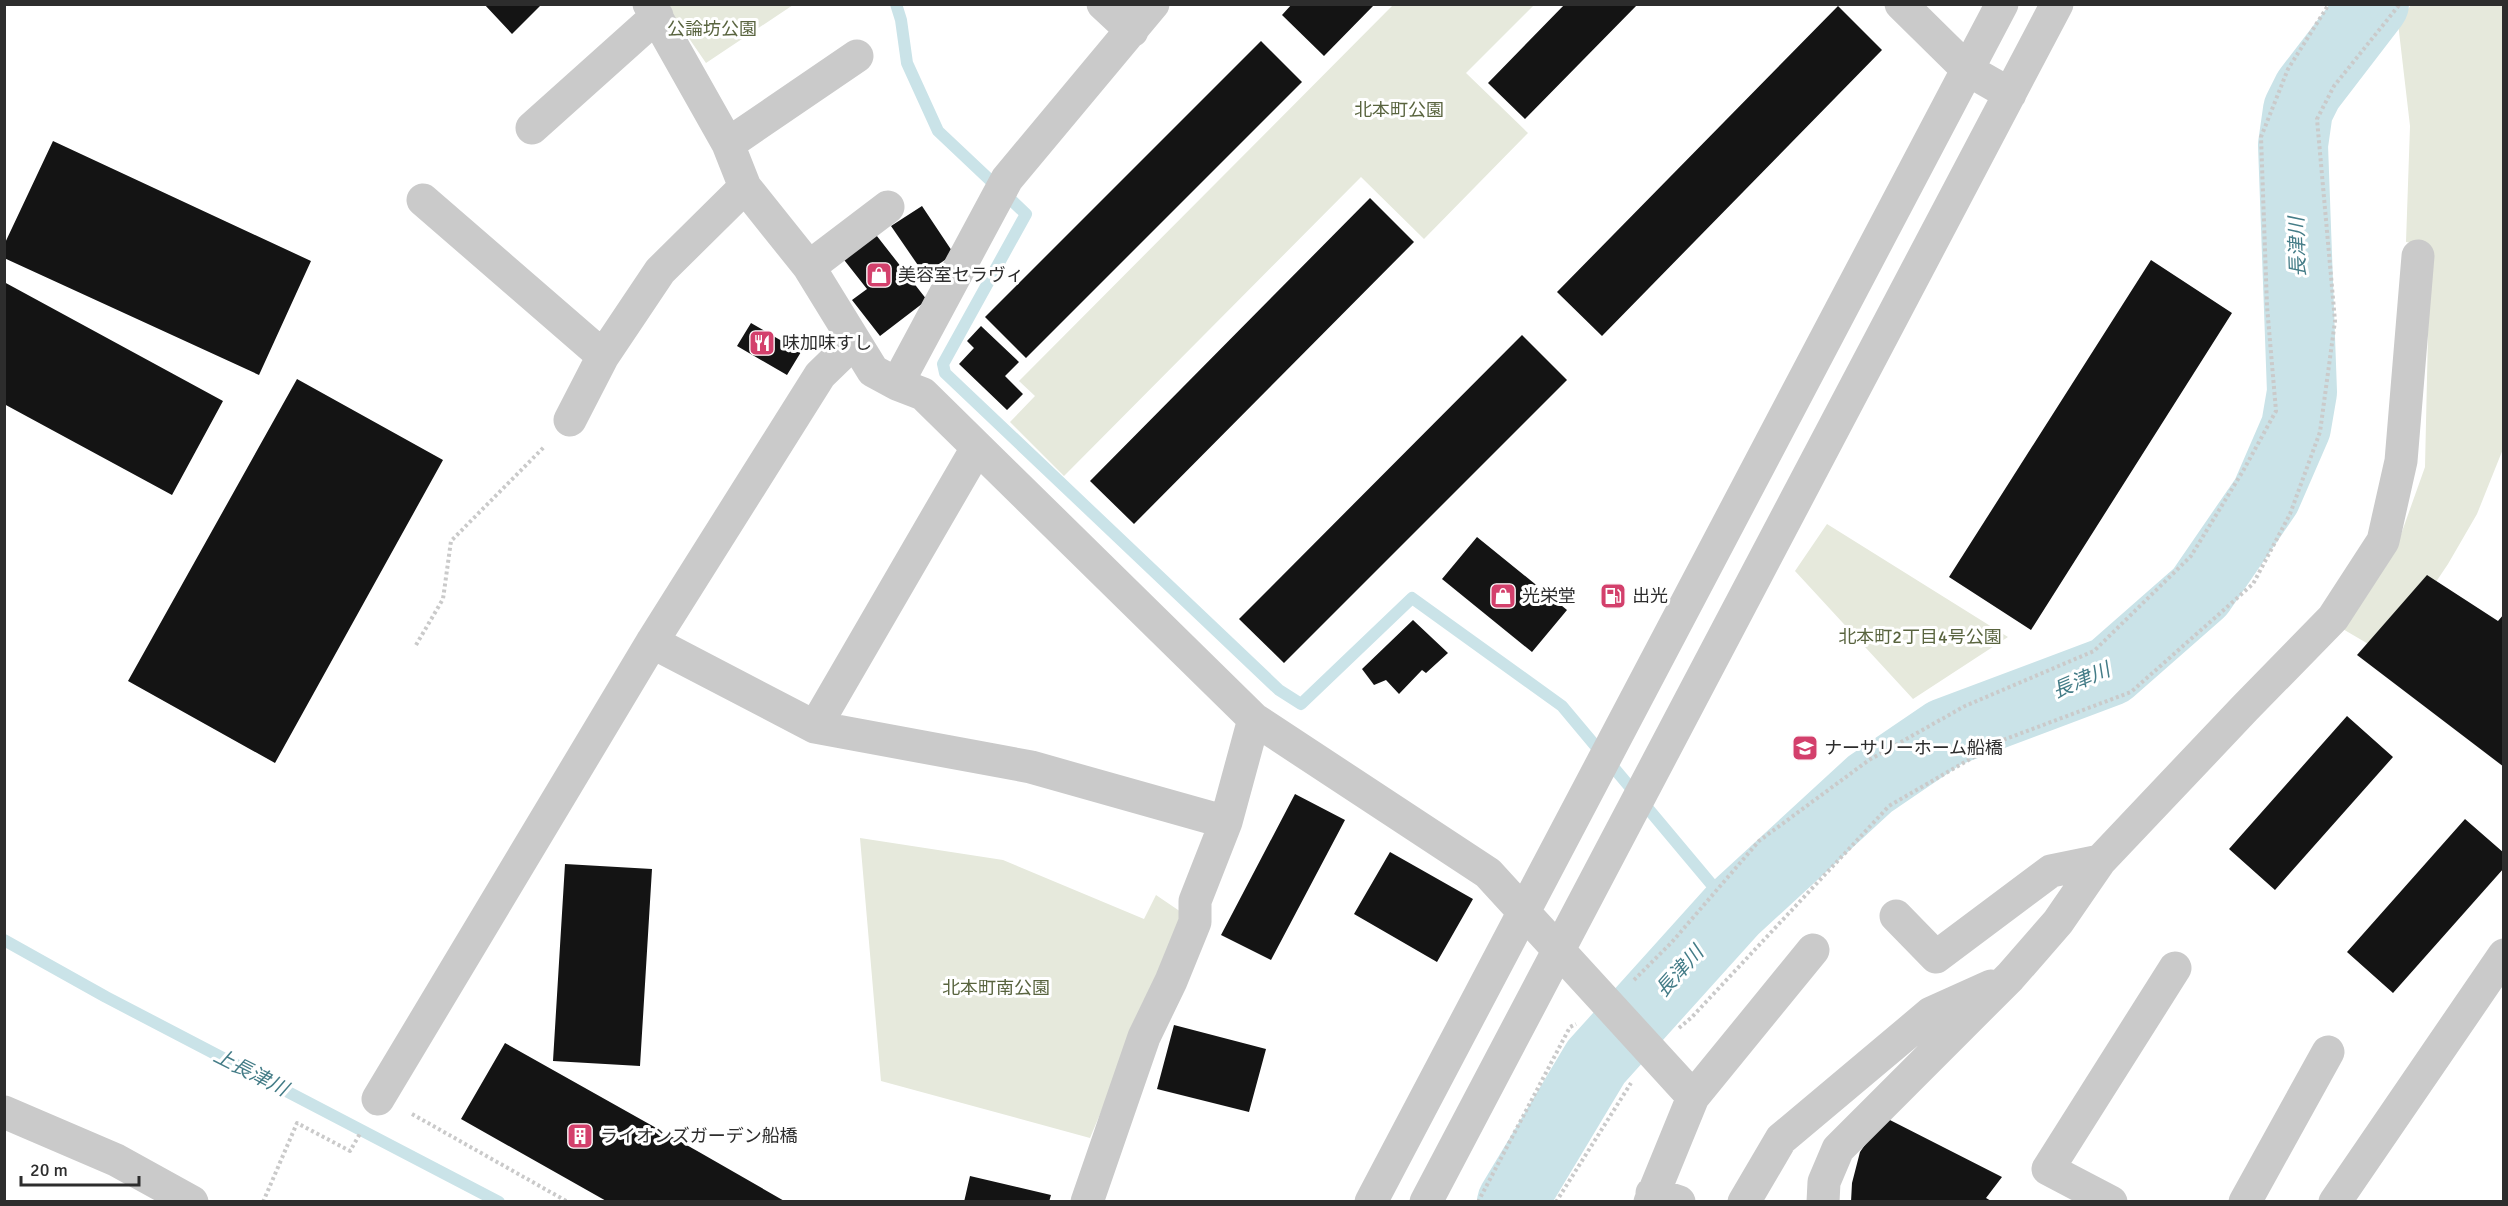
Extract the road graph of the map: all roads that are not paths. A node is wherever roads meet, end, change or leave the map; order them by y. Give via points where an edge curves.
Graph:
1 (1103, 4) edge
2 (1154, 4) edge
3 (1901, 4) edge
4 (2002, 4) edge
5 (2057, 4) edge
6 (653, 10) edge
7 (1132, 31) junction
8 (857, 56) dead end
9 (1968, 70) junction
10 (2010, 94) junction
11 (532, 128) dead end
12 (728, 144) junction
13 (745, 187) junction
14 (423, 200) dead end
15 (888, 207) dead end
16 (2418, 256) dead end
17 (809, 267) junction
18 (854, 342) junction
19 (603, 356) junction
20 (897, 384) junction
21 (570, 420) road end
22 (977, 448) junction
23 (652, 642) junction
24 (1254, 719) junction
25 (815, 728) junction
26 (1226, 822) junction
27 (2100, 861) junction
28 (1524, 912) junction
29 (1896, 916) dead end
30 (1559, 950) junction
31 (1813, 950) dead end
32 (2504, 955) edge
33 (2175, 968) dead end
34 (2010, 977) junction
35 (2328, 1052) dead end
36 (1693, 1097) junction
37 (378, 1099) road end
38 (4, 1112) edge
39 (1660, 1199) edge
40 (192, 1202) edge
41 (1087, 1202) edge
42 (1371, 1202) edge
43 (1426, 1202) edge
44 (1744, 1202) edge
45 (1823, 1202) edge
46 (2111, 1202) edge
47 (2245, 1202) edge
48 (2335, 1202) edge

1 - 7 street
2 - 7 street
3 - 9 street
4 - 9 street
5 - 10 street
6 - 11 street
6 - 12 street
7 - 20 street via 1007,179
8 - 12 street
9 - 10 street
9 - 28 street
10 - 30 street
12 - 13 street
13 - 17 street
13 - 19 street via 660,271
14 - 19 street
15 - 17 street
16 - 27 street via 2401,461 2383,541 2332,618
17 - 18 street
18 - 20 street via 873,371
18 - 23 street via 820,375
19 - 21 street
20 - 22 street via 923,394
22 - 24 street
22 - 25 street
23 - 25 street
23 - 37 street
24 - 26 street
24 - 28 street via 1488,873
25 - 26 street via 1031,767
26 - 41 street via 1195,901 1195,922 1144,1037
27 - 29 street via 2051,871 1936,957
27 - 34 street via 2058,922
28 - 30 street
28 - 42 street
30 - 36 street
30 - 43 street
31 - 36 street
32 - 48 street
33 - 46 street via 2048,1169
34 - 44 street via 1931,1013 1790,1131 1781,1139
34 - 45 street via 1838,1149 1824,1182
35 - 47 street
36 - 39 street
38 - 40 street via 116,1160

